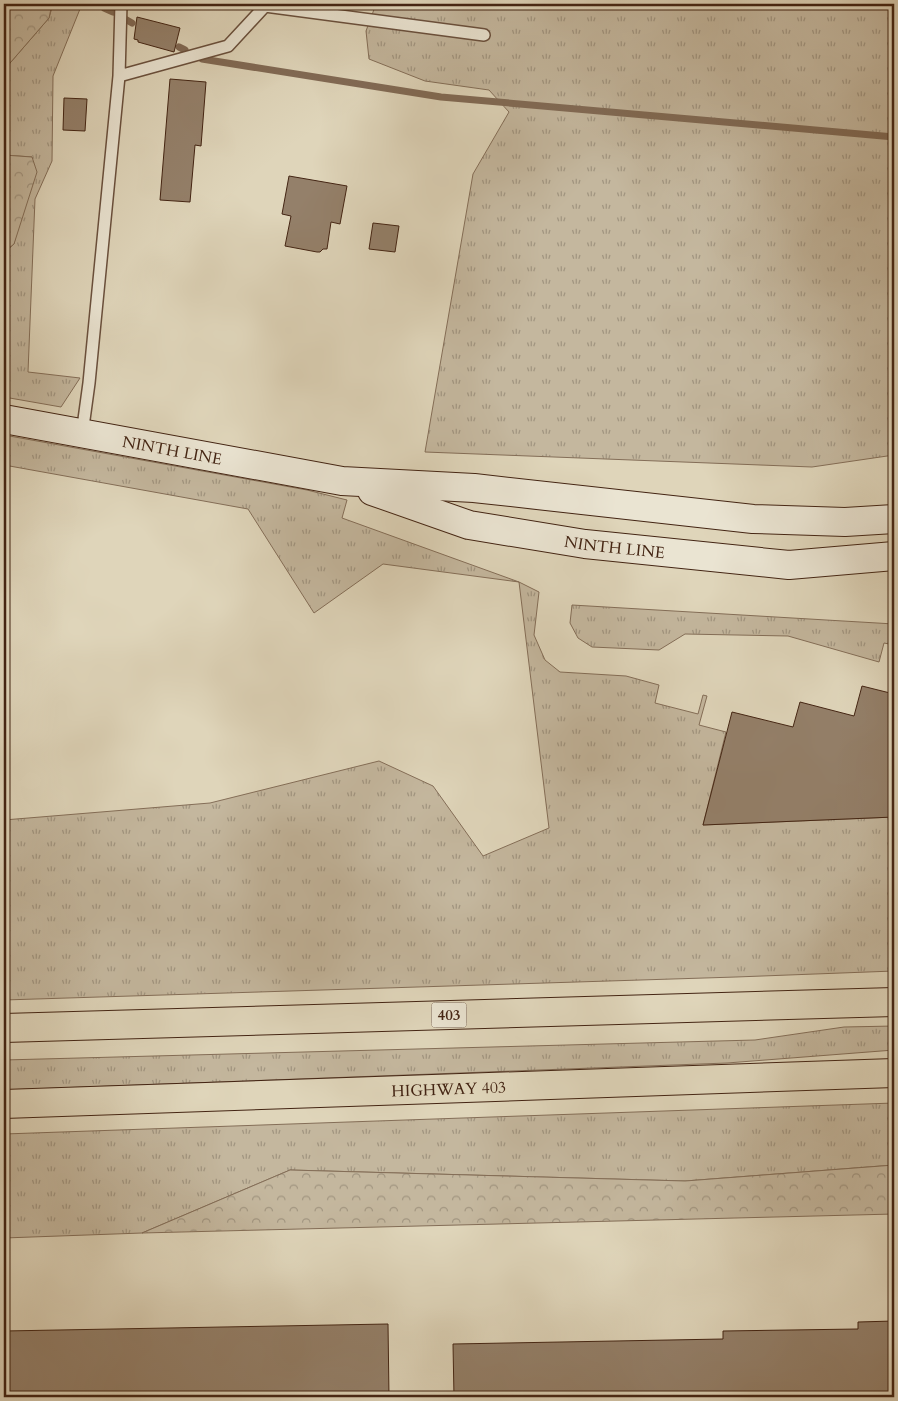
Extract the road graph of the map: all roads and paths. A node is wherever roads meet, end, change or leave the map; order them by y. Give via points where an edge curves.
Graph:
1 (121, 4) edge
2 (265, 5) edge
3 (484, 35) dead end
4 (118, 76) junction
5 (4, 420) edge
6 (82, 434) junction
7 (342, 481) junction
8 (894, 519) edge
9 (894, 556) edge
10 (894, 1002) edge
11 (4, 1028) edge
12 (894, 1073) edge
13 (4, 1104) edge

1 - 4 lane
2 - 3 lane
2 - 4 lane via 228,46
4 - 6 lane
5 - 6 main road, NINTH LINE
6 - 7 main road, NINTH LINE
7 - 8 main road, NINTH LINE via 474,488 753,519 845,522
7 - 9 main road, NINTH LINE via 469,525 554,540 789,565
10 - 11 highway, 403
12 - 13 highway, HIGHWAY 403

